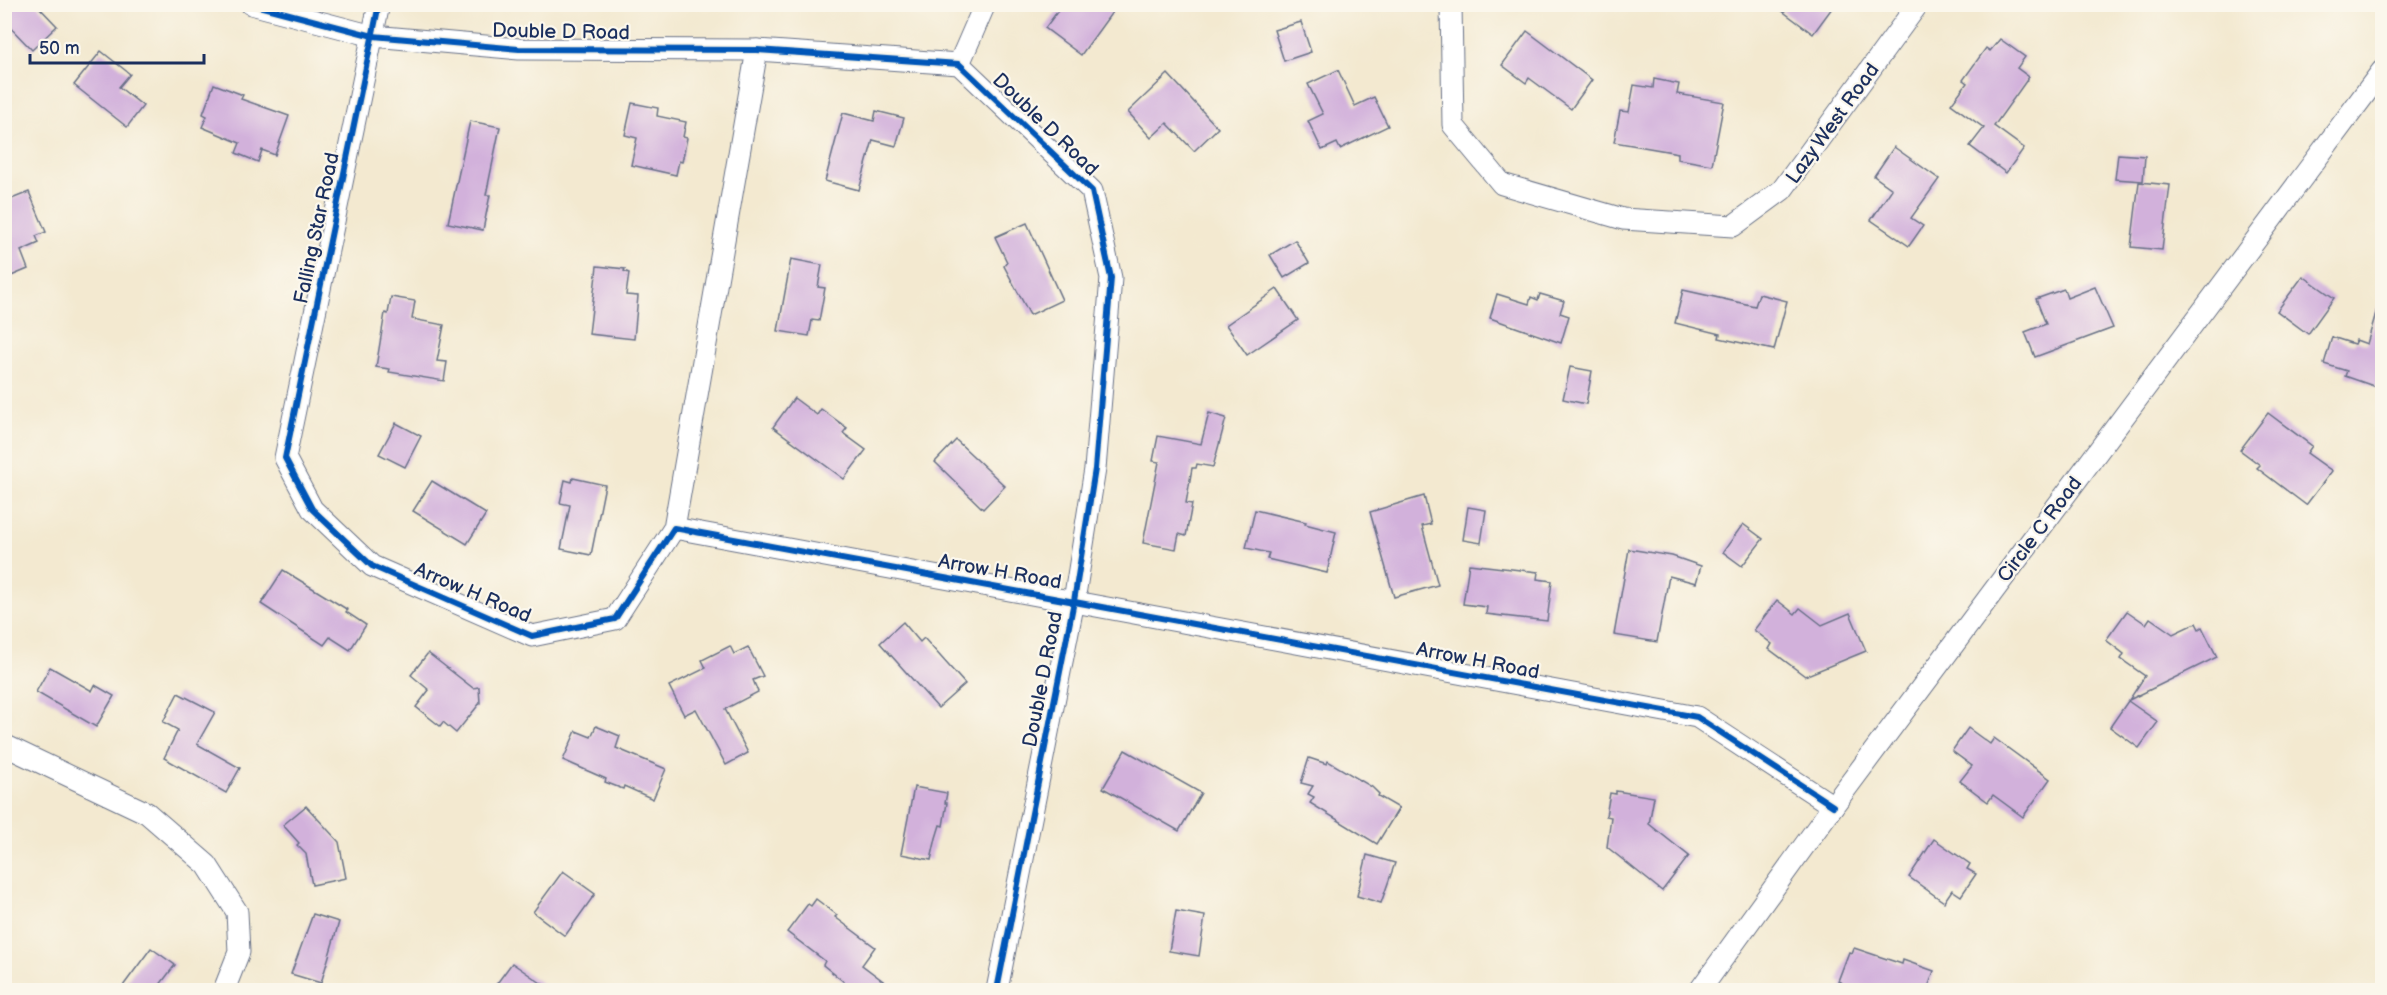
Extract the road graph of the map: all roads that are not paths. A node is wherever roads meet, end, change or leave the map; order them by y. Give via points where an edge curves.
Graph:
1 (251, 4) edge
2 (379, 4) edge
3 (985, 4) edge
4 (1452, 4) edge
5 (1918, 4) edge
6 (373, 36) junction
7 (757, 50) junction
8 (959, 64) junction
9 (2382, 71) edge
10 (285, 458) joint
11 (674, 528) junction
12 (1074, 602) junction
13 (4, 745) edge
14 (1833, 806) junction
15 (224, 990) edge
16 (997, 990) edge
17 (1700, 990) edge

1 - 6 street, Double D Road
2 - 6 street, Falling Star Road
3 - 8 street
4 - 5 street, Lazy West Road via 1453,125 1502,184 1623,219 1733,226 1782,190
6 - 7 street, Double D Road via 519,49
6 - 10 street, Falling Star Road
7 - 8 street, Double D Road
7 - 11 street
8 - 12 street, Double D Road via 1092,191 1111,278 1095,469
9 - 14 street, Circle C Road
10 - 11 street, Arrow H Road via 312,509 372,566 532,636 615,620
11 - 12 street, Arrow H Road
12 - 14 street, Arrow H Road via 1697,717
12 - 16 street, Double D Road
13 - 15 street via 147,813 207,865 237,912 239,952
14 - 17 street, Circle C Road

